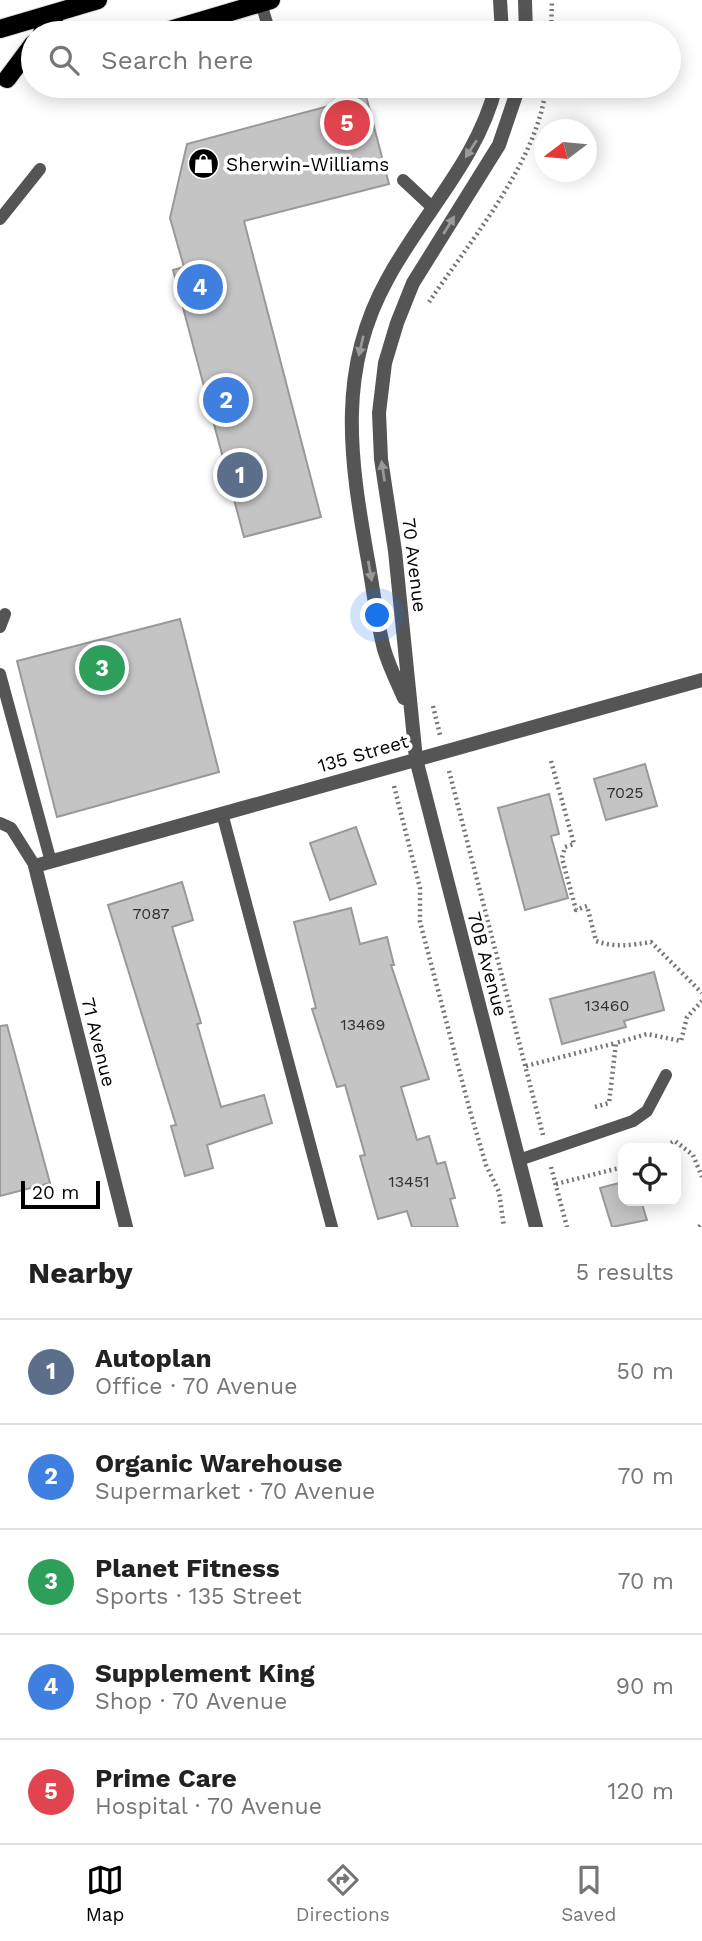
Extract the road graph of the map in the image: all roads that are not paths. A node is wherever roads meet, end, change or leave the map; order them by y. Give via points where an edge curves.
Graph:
1 (98, 0) edge
2 (500, 0) edge
3 (525, 0) edge
4 (266, 1) edge
5 (57, 13) junction
6 (28, 21) edge
7 (51, 21) edge
8 (200, 21) edge
9 (268, 21) edge
10 (501, 21) edge
11 (526, 21) edge
12 (21, 23) edge
13 (0, 29) edge
14 (21, 59) edge
15 (21, 76) edge
16 (2, 83) edge
17 (492, 98) edge
18 (515, 98) edge
19 (40, 169) dead end
20 (403, 180) dead end
21 (433, 208) junction
22 (0, 219) edge
23 (5, 614) dead end
24 (0, 627) edge
25 (0, 674) edge
26 (702, 680) edge
27 (408, 709) junction
28 (416, 759) junction
29 (222, 813) junction
30 (0, 823) edge
31 (51, 862) junction
32 (35, 866) junction
33 (666, 1075) dead end
34 (519, 1160) junction
35 (126, 1227) edge
36 (332, 1227) edge
37 (536, 1227) edge

1 - 5 main road
2 - 10 street
3 - 11 street
4 - 8 main road
4 - 9 lane
5 - 6 main road
5 - 7 main road
12 - 13 main road
14 - 16 main road
15 - 16 main road
17 -> 21 street via 478,139
27 -> 18 street, 70 Avenue via 401,603 381,459 379,413 385,363 413,283 499,145
19 - 22 lane
20 - 21 lane
21 -> 27 street via 387,279 365,327 355,368 350,425 354,478 384,650
23 - 24 lane
25 - 31 lane
26 - 28 street, 135 Street
27 - 28 street, 70B Avenue
28 - 29 street, 135 Street
28 - 34 street, 70B Avenue
29 - 31 street, 135 Street
29 - 36 lane
30 - 32 lane via 11,828
31 - 32 street, 135 Street
32 - 35 street, 71 Avenue
33 - 34 lane via 647,1111 634,1121
34 - 37 street, 70B Avenue

